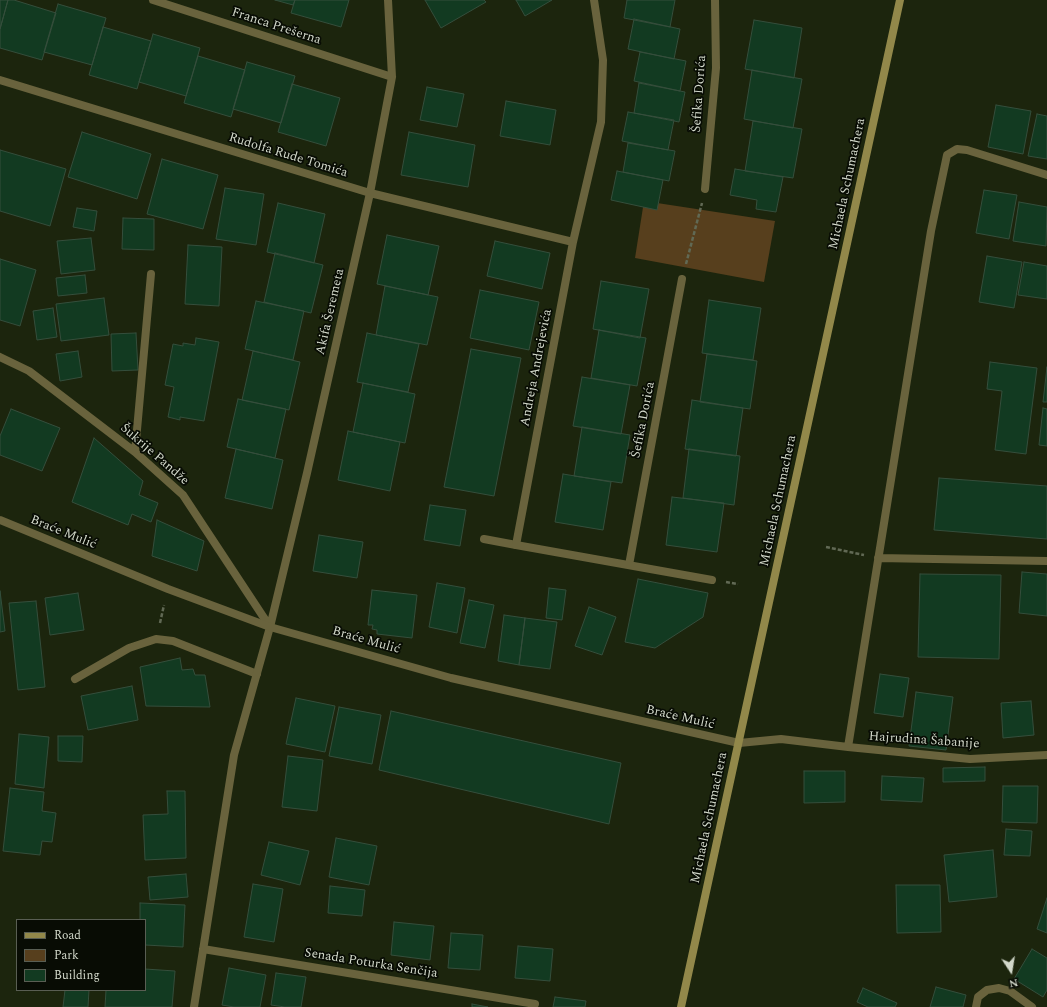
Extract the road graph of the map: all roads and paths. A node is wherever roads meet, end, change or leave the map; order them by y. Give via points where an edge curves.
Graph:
1 (153, 0) edge
2 (388, 0) edge
3 (594, 0) edge
4 (715, 0) edge
5 (900, 0) edge
6 (393, 74) junction
7 (0, 80) edge
8 (1047, 175) edge
9 (705, 189) joint
10 (370, 194) junction
11 (573, 242) junction
12 (151, 274) dead end
13 (682, 279) joint
14 (0, 357) edge
15 (136, 452) junction
16 (0, 520) edge
17 (484, 538) dead end
18 (516, 545) junction
19 (826, 547) dead end
20 (878, 558) junction
21 (1047, 561) edge
22 (629, 565) junction
23 (712, 580) dead end
24 (168, 589) junction
25 (270, 627) junction
26 (156, 639) junction
27 (257, 674) junction
28 (75, 679) dead end
29 (739, 743) junction
30 (848, 747) junction
31 (1047, 754) edge
32 (203, 949) junction
33 (535, 1004) dead end
34 (194, 1007) edge
35 (681, 1007) edge
36 (976, 1007) edge
37 (1032, 1007) edge

1 - 6 street, Franca Prešerna
2 - 6 street, Akifa Šeremeta
3 - 11 street, Andreja Andrejevića via 603,60 600,122
4 - 9 street, Šefika Dorića via 716,68
5 - 29 main road, Michaela Schumachera
6 - 10 street, Akifa Šeremeta
7 - 10 street, Rudolfa Rude Tomića
8 - 20 street via 967,150 957,149 947,155 931,231
9 - 13 path
10 - 11 street, Rudolfa Rude Tomića
10 - 25 street, Akifa Šeremeta
11 - 18 street, Andreja Andrejevića
12 - 15 street
13 - 22 street, Šefika Dorića
14 - 15 street, Šukrije Pandže via 29,371
15 - 25 street, Šukrije Pandže via 183,495
16 - 24 street, Braće Mulić
17 - 18 street
18 - 22 street
19 - 20 path
20 - 21 street
20 - 30 street
22 - 23 street
24 - 25 street, Braće Mulić
24 - 26 path
25 - 27 street
25 - 29 street, Braće Mulić via 451,678
26 - 27 street via 173,641
26 - 28 street via 130,648
27 - 32 street via 234,755
29 - 30 street, Braće Mulić via 781,739
29 - 35 main road, Michaela Schumachera
30 - 31 street, Hajrudina Šabanije via 970,759
32 - 33 street, Senada Poturka Senčija
32 - 34 street
36 - 37 street via 978,998 987,990 999,988 1010,991

